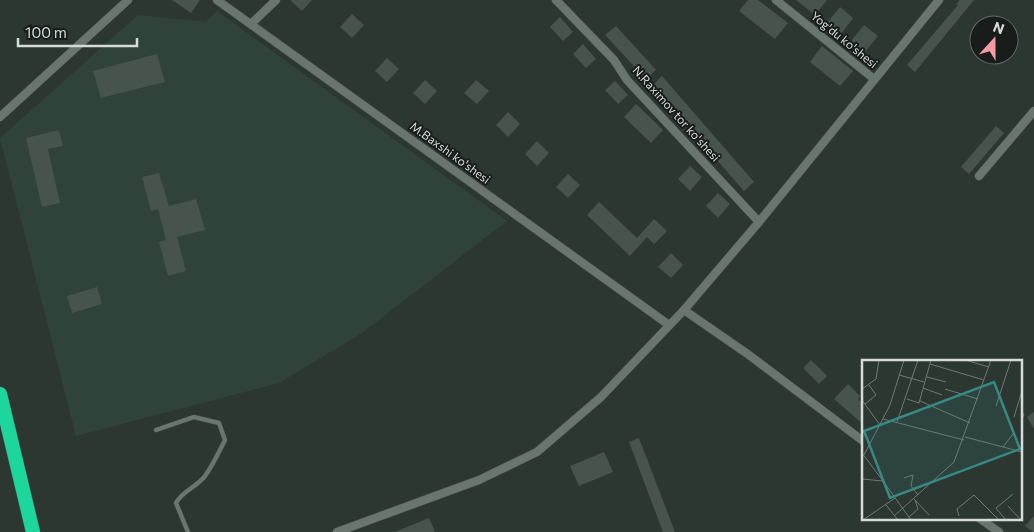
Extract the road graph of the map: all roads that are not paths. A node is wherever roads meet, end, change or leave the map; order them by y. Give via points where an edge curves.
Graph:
1 (127, 0) edge
2 (217, 0) edge
3 (276, 0) edge
4 (556, 0) edge
5 (776, 0) edge
6 (939, 0) edge
7 (251, 24) junction
8 (874, 79) junction
9 (1034, 110) edge
10 (0, 117) edge
11 (979, 176) dead end
12 (759, 222) junction
13 (684, 310) junction
14 (668, 325) junction
15 (0, 394) edge
16 (156, 430) dead end
17 (862, 440) edge
18 (982, 520) edge
19 (33, 532) edge
20 (188, 532) edge
21 (338, 532) edge
22 (999, 532) edge

1 - 10 street
2 - 7 street, M.Baxshi ko'shesi
3 - 7 street
4 - 12 street, N.Raximov tor ko'shesi
5 - 8 street, Yog'du ko'shesi
6 - 8 street
7 - 14 street, M.Baxshi ko'shesi
8 - 12 street
9 - 11 street
12 - 13 street
13 - 14 street
13 - 17 street
14 - 21 street via 601,397 537,452 479,480
15 - 19 highway
16 - 20 lane via 194,417 219,423 223,433 225,440 205,477 179,496 176,503
18 - 22 street

